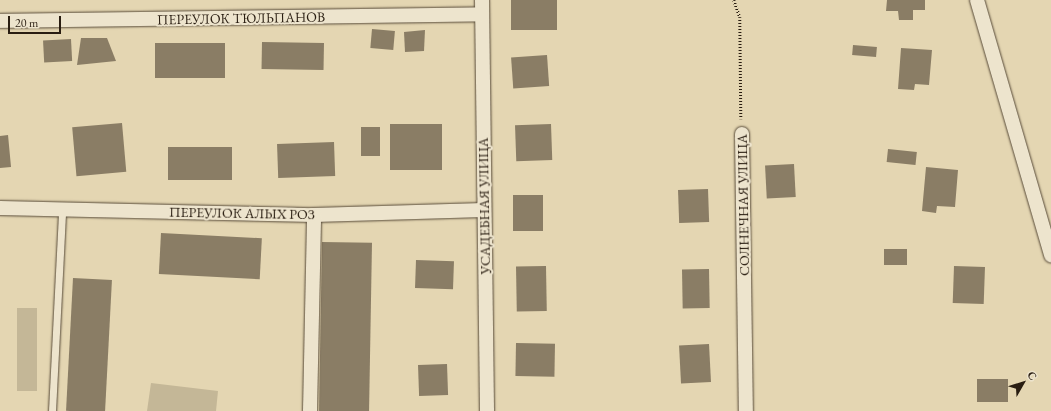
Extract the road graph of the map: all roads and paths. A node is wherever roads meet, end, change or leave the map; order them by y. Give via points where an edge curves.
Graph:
1 (482, 0) edge
2 (734, 0) edge
3 (977, 0) edge
4 (482, 14) junction
5 (0, 21) edge
6 (742, 134) joint
7 (0, 208) edge
8 (484, 210) junction
9 (62, 211) junction
10 (314, 215) junction
11 (1051, 255) edge
12 (52, 411) edge
13 (310, 411) edge
14 (487, 411) edge
15 (746, 411) edge

1 - 4 street, УСАДЕБНАЯ УЛИЦА
2 - 6 path, СОЛНЕЧНАЯ УЛИЦА via 740,17
3 - 11 street
4 - 5 street, ПЕРЕУЛОК ТЮЛЬПАНОВ
4 - 8 street, УСАДЕБНАЯ УЛИЦА
6 - 15 street, СОЛНЕЧНАЯ УЛИЦА
7 - 9 street, ПЕРЕУЛОК АЛЫХ РОЗ
8 - 10 street, ПЕРЕУЛОК АЛЫХ РОЗ
8 - 14 street, УСАДЕБНАЯ УЛИЦА
9 - 10 street, ПЕРЕУЛОК АЛЫХ РОЗ
9 - 12 lane
10 - 13 street

